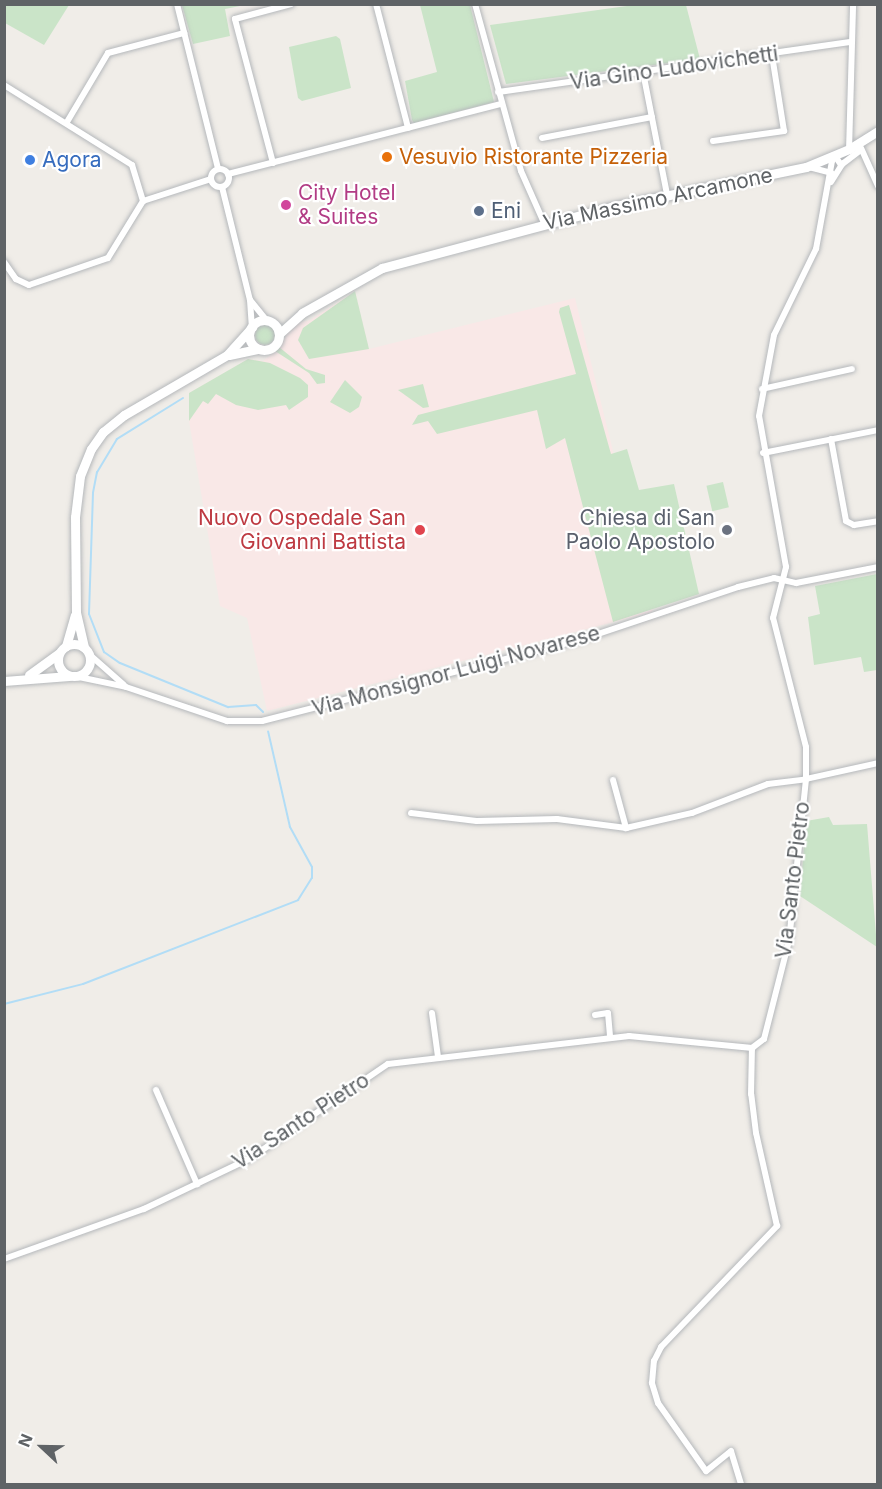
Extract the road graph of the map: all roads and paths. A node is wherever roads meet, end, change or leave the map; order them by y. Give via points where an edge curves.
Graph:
1 (177, 4) edge
2 (291, 4) edge
3 (376, 4) edge
4 (475, 4) edge
5 (852, 4) edge
6 (184, 33) junction
7 (850, 42) junction
8 (772, 55) junction
9 (643, 72) junction
10 (4, 85) edge
11 (498, 92) junction
12 (501, 104) junction
13 (652, 117) junction
14 (67, 122) junction
15 (408, 128) junction
16 (878, 131) edge
17 (542, 138) dead end
18 (713, 141) dead end
19 (860, 147) junction
20 (849, 149) junction
21 (835, 156) junction
22 (273, 163) junction
23 (841, 165) junction
24 (806, 167) junction
25 (219, 170) junction
26 (831, 173) junction
27 (228, 174) junction
28 (212, 180) junction
29 (831, 183) junction
30 (878, 186) edge
31 (222, 187) junction
32 (667, 194) junction
33 (142, 201) junction
34 (543, 223) junction
35 (4, 262) edge
36 (250, 300) junction
37 (302, 313) junction
38 (267, 321) junction
39 (252, 327) junction
40 (279, 334) junction
41 (258, 349) junction
42 (227, 355) junction
43 (852, 369) dead end
44 (762, 389) junction
45 (878, 430) edge
46 (831, 439) junction
47 (763, 453) junction
48 (878, 521) edge
49 (878, 567) edge
50 (783, 582) junction
51 (76, 613) junction
52 (63, 649) junction
53 (87, 651) junction
54 (28, 676) junction
55 (74, 676) junction
56 (4, 681) edge
57 (126, 687) junction
58 (878, 763) edge
59 (807, 778) junction
60 (613, 780) dead end
61 (411, 813) dead end
62 (626, 828) junction
63 (432, 1013) dead end
64 (595, 1015) dead end
65 (610, 1038) junction
66 (752, 1048) junction
67 (438, 1057) junction
68 (156, 1090) dead end
69 (197, 1184) junction
70 (4, 1259) edge
71 (741, 1485) edge

1 - 6 street
2 - 22 street via 235,19
3 - 15 street
4 - 11 street
5 - 7 street
6 - 14 street via 108,53
6 - 25 street
7 - 8 street, Via Gino Ludovichetti
7 - 20 street
8 - 9 street, Via Gino Ludovichetti
8 - 18 street via 784,131
9 - 11 street, Via Gino Ludovichetti
9 - 13 street
10 - 14 street
11 - 12 street
12 - 15 street
12 - 34 street via 521,171
13 - 17 street
13 - 32 street
14 - 33 street via 132,165
15 - 22 street
16 - 19 main road, Via Massimo Arcamone
19 - 20 main road, Via Massimo Arcamone
19 - 23 street
19 - 30 street
20 - 21 main road, Via Massimo Arcamone
20 - 23 street
21 - 23 street
21 - 24 main road, Via Massimo Arcamone
21 - 26 street
22 - 27 street
23 - 29 street
24 - 26 street
24 - 32 main road, Via Massimo Arcamone
25 - 27 street
25 - 28 street
26 - 29 street
27 - 31 street via 228,182
28 - 31 street
28 - 33 street
29 - 44 street via 816,249 774,335
31 - 36 street
32 - 34 main road, Via Massimo Arcamone
33 - 35 street via 108,258 29,285 16,279
34 - 37 main road, Via Massimo Arcamone via 382,268
36 - 38 street
36 - 39 street
37 - 38 main road, Via Massimo Arcamone
37 - 40 main road, Via Massimo Arcamone
38 - 39 main road, Via Massimo Arcamone
38 - 40 main road via 275,325
39 - 41 main road via 250,337
39 - 42 main road, Via Massimo Arcamone
40 - 41 main road, Via Massimo Arcamone via 272,348
41 - 42 main road, Via Massimo Arcamone
42 - 51 main road, Via Massimo Arcamone via 124,415 103,432 92,449 77,491
43 - 44 street
44 - 47 street via 759,425
45 - 46 street
46 - 47 street
46 - 48 street via 846,521 854,525
47 - 50 street via 786,567
49 - 50 street, Via Monsignor Luigi Novarese via 796,583
50 - 57 street, Via Monsignor Luigi Novarese via 774,579 738,587 583,639 262,721 227,721
50 - 59 street via 773,618 806,747
51 - 52 main road, Via Massimo Arcamone
51 - 53 main road, Via Massimo Arcamone
52 - 53 main road
52 - 54 main road
52 - 55 main road via 59,666
53 - 55 main road via 87,669
53 - 57 street, Via Monsignor Luigi Novarese
54 - 55 main road
54 - 56 main road
55 - 57 street, Via Monsignor Luigi Novarese
58 - 59 street, Via Santo Pietro via 841,774
59 - 62 street via 768,784 692,813
59 - 66 street, Via Santo Pietro via 789,941 764,1039
60 - 62 street
61 - 62 street via 477,822 557,819
63 - 67 street
64 - 65 street via 608,1013
65 - 66 street, Via Santo Pietro via 629,1036
65 - 67 street, Via Santo Pietro
66 - 71 street via 751,1094 756,1134 777,1226 661,1347 654,1361 652,1383 658,1403 706,1471 731,1451
67 - 69 street, Via Santo Pietro via 388,1064 249,1159
68 - 69 street
69 - 70 street, Via Santo Pietro via 144,1209

